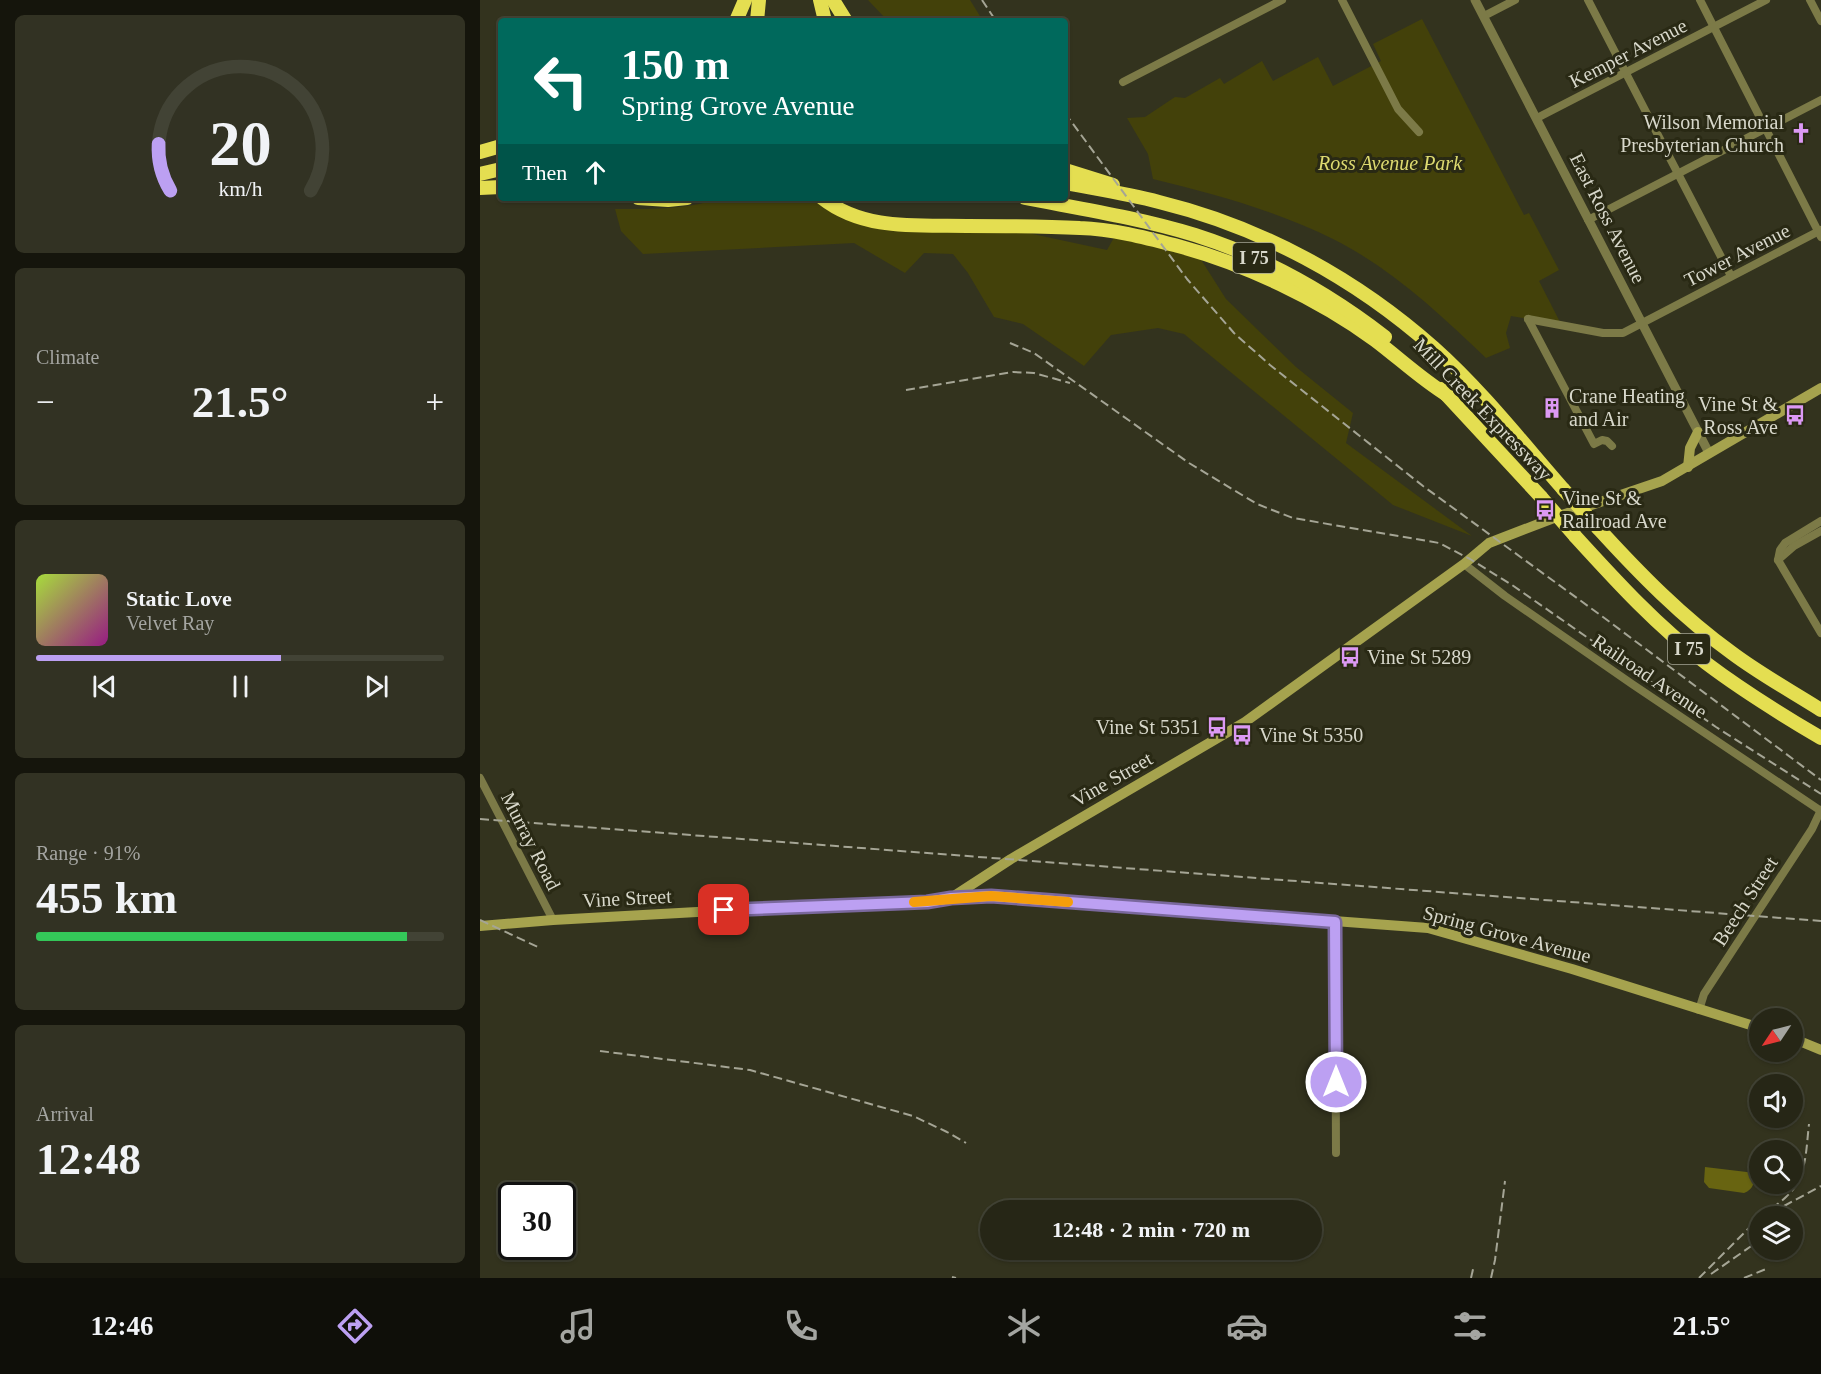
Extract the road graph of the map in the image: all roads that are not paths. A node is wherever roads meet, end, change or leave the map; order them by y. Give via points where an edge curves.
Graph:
1 (745, 0) edge
2 (759, 0) edge
3 (820, 0) edge
4 (833, 0) edge
5 (1282, 0) edge
6 (1342, 0) edge
7 (1475, 0) edge
8 (1515, 0) edge
9 (1588, 0) edge
10 (1700, 0) edge
11 (1766, 0) edge
12 (1810, 0) edge
13 (1484, 16) junction
14 (737, 18) edge
15 (757, 18) edge
16 (824, 18) edge
17 (844, 18) edge
18 (1821, 21) edge
19 (1714, 27) junction
20 (1625, 72) junction
21 (1124, 82) dead end
22 (1821, 100) edge
23 (1537, 118) junction
24 (1765, 129) junction
25 (1419, 132) dead end
26 (498, 147) edge
27 (480, 153) edge
28 (498, 154) edge
29 (480, 157) edge
30 (498, 170) edge
31 (1068, 171) edge
32 (480, 174) edge
33 (1678, 174) junction
34 (1068, 184) edge
35 (498, 187) edge
36 (480, 188) edge
37 (1130, 195) junction
38 (827, 201) edge
39 (1040, 201) edge
40 (1588, 220) junction
41 (1820, 233) edge
42 (1731, 276) junction
43 (1642, 322) junction
44 (1821, 388) edge
45 (1447, 395) junction
46 (1698, 432) junction
47 (1612, 446) dead end
48 (1709, 453) junction
49 (1688, 467) junction
50 (1821, 521) edge
51 (1821, 531) edge
52 (1778, 560) junction
53 (1464, 564) junction
54 (1821, 633) edge
55 (1821, 710) edge
56 (1821, 738) edge
57 (480, 778) edge
58 (1821, 811) edge
59 (951, 898) junction
60 (553, 920) junction
61 (1335, 922) junction
62 (480, 926) edge
63 (1699, 1010) junction
64 (1749, 1025) edge
65 (1803, 1043) edge
66 (1821, 1050) edge
67 (1336, 1153) dead end

1 - 14 highway
2 - 15 highway
3 - 16 highway
4 - 17 highway
5 - 21 street
6 - 25 street via 1398,109
7 - 13 street, East Ross Avenue
8 - 13 street
9 - 20 street
10 - 19 street
11 - 19 street, Kemper Avenue
12 - 18 street
13 - 23 street, East Ross Avenue
19 - 20 street, Kemper Avenue
19 - 24 street
20 - 23 street, Kemper Avenue
20 - 33 street
22 - 24 street
23 - 40 street, East Ross Avenue
24 - 33 street
24 - 41 street
26 - 27 highway
28 - 29 highway
30 - 32 highway
31 - 37 highway via 1117,186
33 - 40 street
33 - 42 street
34 - 37 highway, Mill Creek Expressway / I 75
35 - 36 highway
37 - 55 highway, Mill Creek Expressway / I 75, bridge via 1242,228 1295,252 1371,297 1454,368 1660,594 1706,634
38 - 45 highway via 859,217 893,225 1083,228 1209,255 1262,275 1326,310 1374,339
39 - 45 highway, Mill Creek Expressway / I 75 via 1165,226 1256,259 1316,289 1366,323 1409,357
40 - 43 street, East Ross Avenue
41 - 42 street, Tower Avenue
42 - 43 street, Tower Avenue
43 - 46 street, East Ross Avenue
43 - 47 street, Tower Avenue via 1623,333 1603,333 1528,319 1594,444 1602,440
44 - 48 main road, Vine Street
45 - 56 highway, Mill Creek Expressway / I 75, bridge via 1616,581 1687,647 1754,697
46 - 48 street, East Ross Avenue
46 - 49 main road via 1690,448
48 - 49 main road, Vine Street
49 - 53 main road, Vine Street via 1646,488 1489,543
50 - 52 street via 1785,543
51 - 52 street
52 - 54 street
53 - 58 street, Railroad Avenue via 1521,608
53 - 59 main road, Vine Street via 1245,722
57 - 60 street, Murray Road
58 - 63 street, Beech Street via 1704,994
59 - 60 main road, Vine Street
59 - 61 main road, Spring Grove Avenue via 991,896
60 - 62 main road, Vine Street
61 - 63 main road, Spring Grove Avenue via 1446,932
61 - 67 street
63 - 64 main road, Spring Grove Avenue
65 - 66 main road

